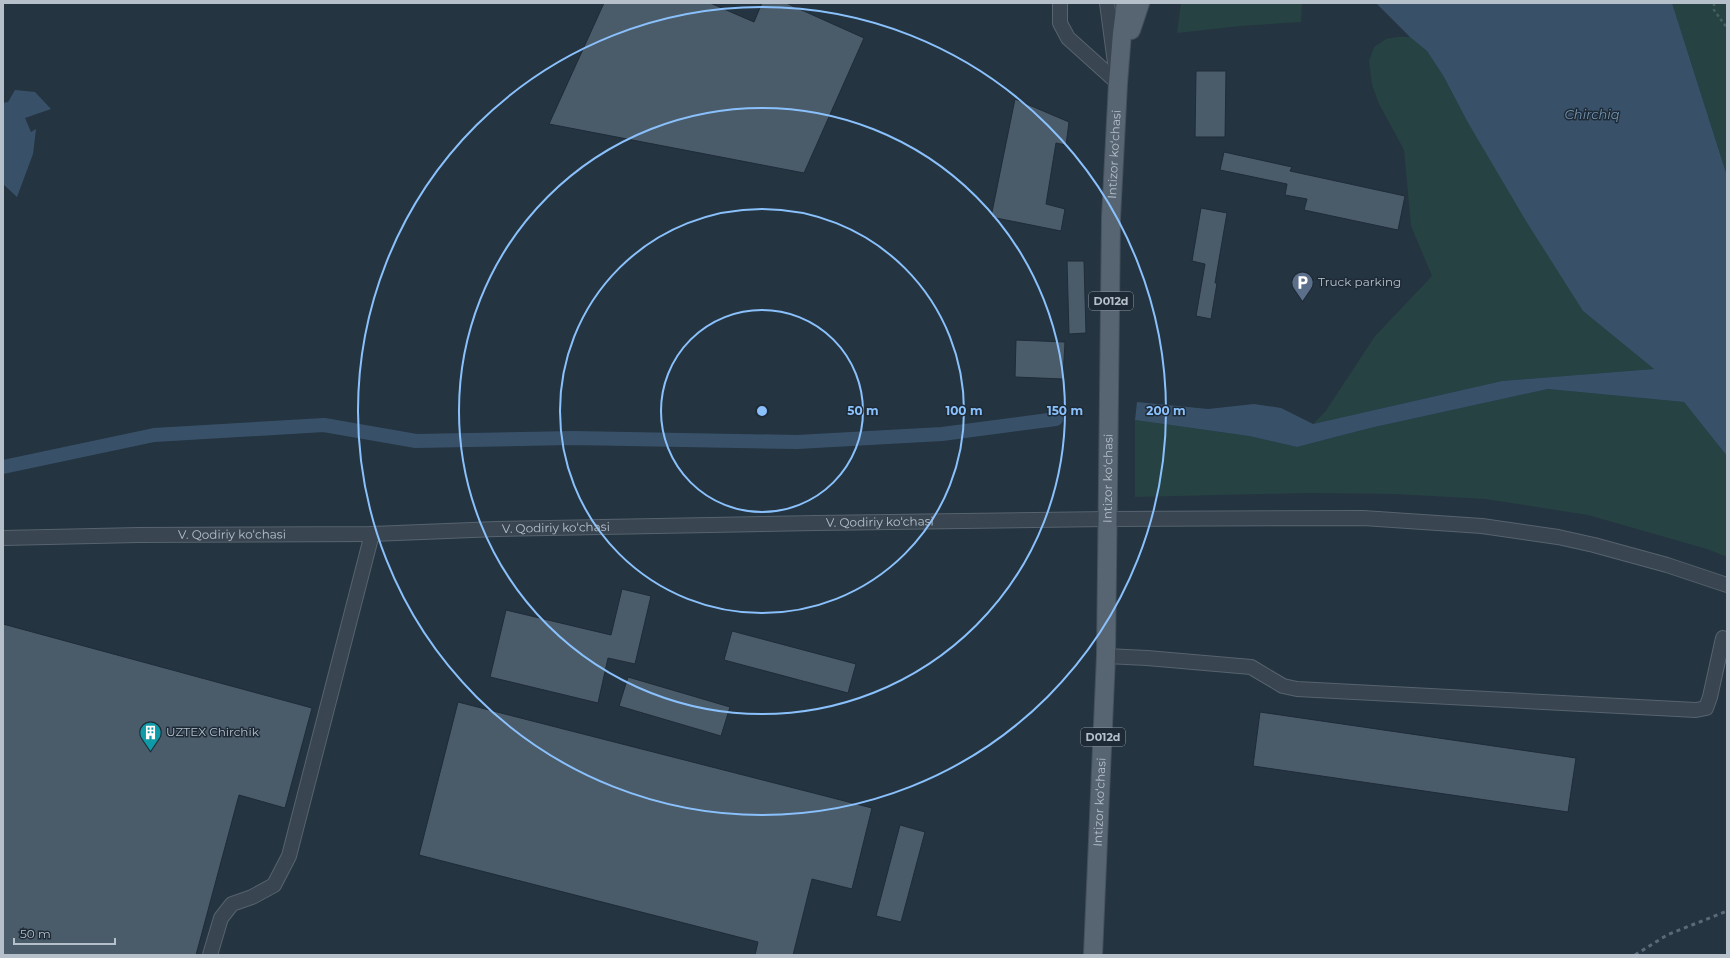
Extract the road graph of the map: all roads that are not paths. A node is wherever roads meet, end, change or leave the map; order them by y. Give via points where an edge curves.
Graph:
1 (1060, 3) edge
2 (1107, 3) edge
3 (1126, 3) edge
4 (1140, 3) edge
5 (1118, 83) junction
6 (1108, 519) junction
7 (372, 534) junction
8 (3, 538) edge
9 (1727, 585) edge
10 (1723, 638) dead end
11 (1106, 656) junction
12 (210, 955) edge
13 (1092, 955) edge

1 - 5 street via 1060,22 1068,38
2 - 5 street, Intizor ko‘chasi
3 - 5 main road, D012d
4 - 5 main road, D012d
5 - 6 main road, Intizor ko‘chasi / D012d via 1111,218
6 - 7 street, V. Qodiriy ko‘chasi via 497,528
6 - 9 street, V. Qodiriy ko‘chasi via 1363,518 1482,526 1594,544
6 - 11 main road, Intizor ko‘chasi / D012d
7 - 8 street, V. Qodiriy ko‘chasi
7 - 12 street via 289,856 274,885 232,904 221,918
10 - 11 street via 1706,708 1696,710 1296,689 1283,686 1251,667
11 - 13 main road, Intizor ko‘chasi / D012d

